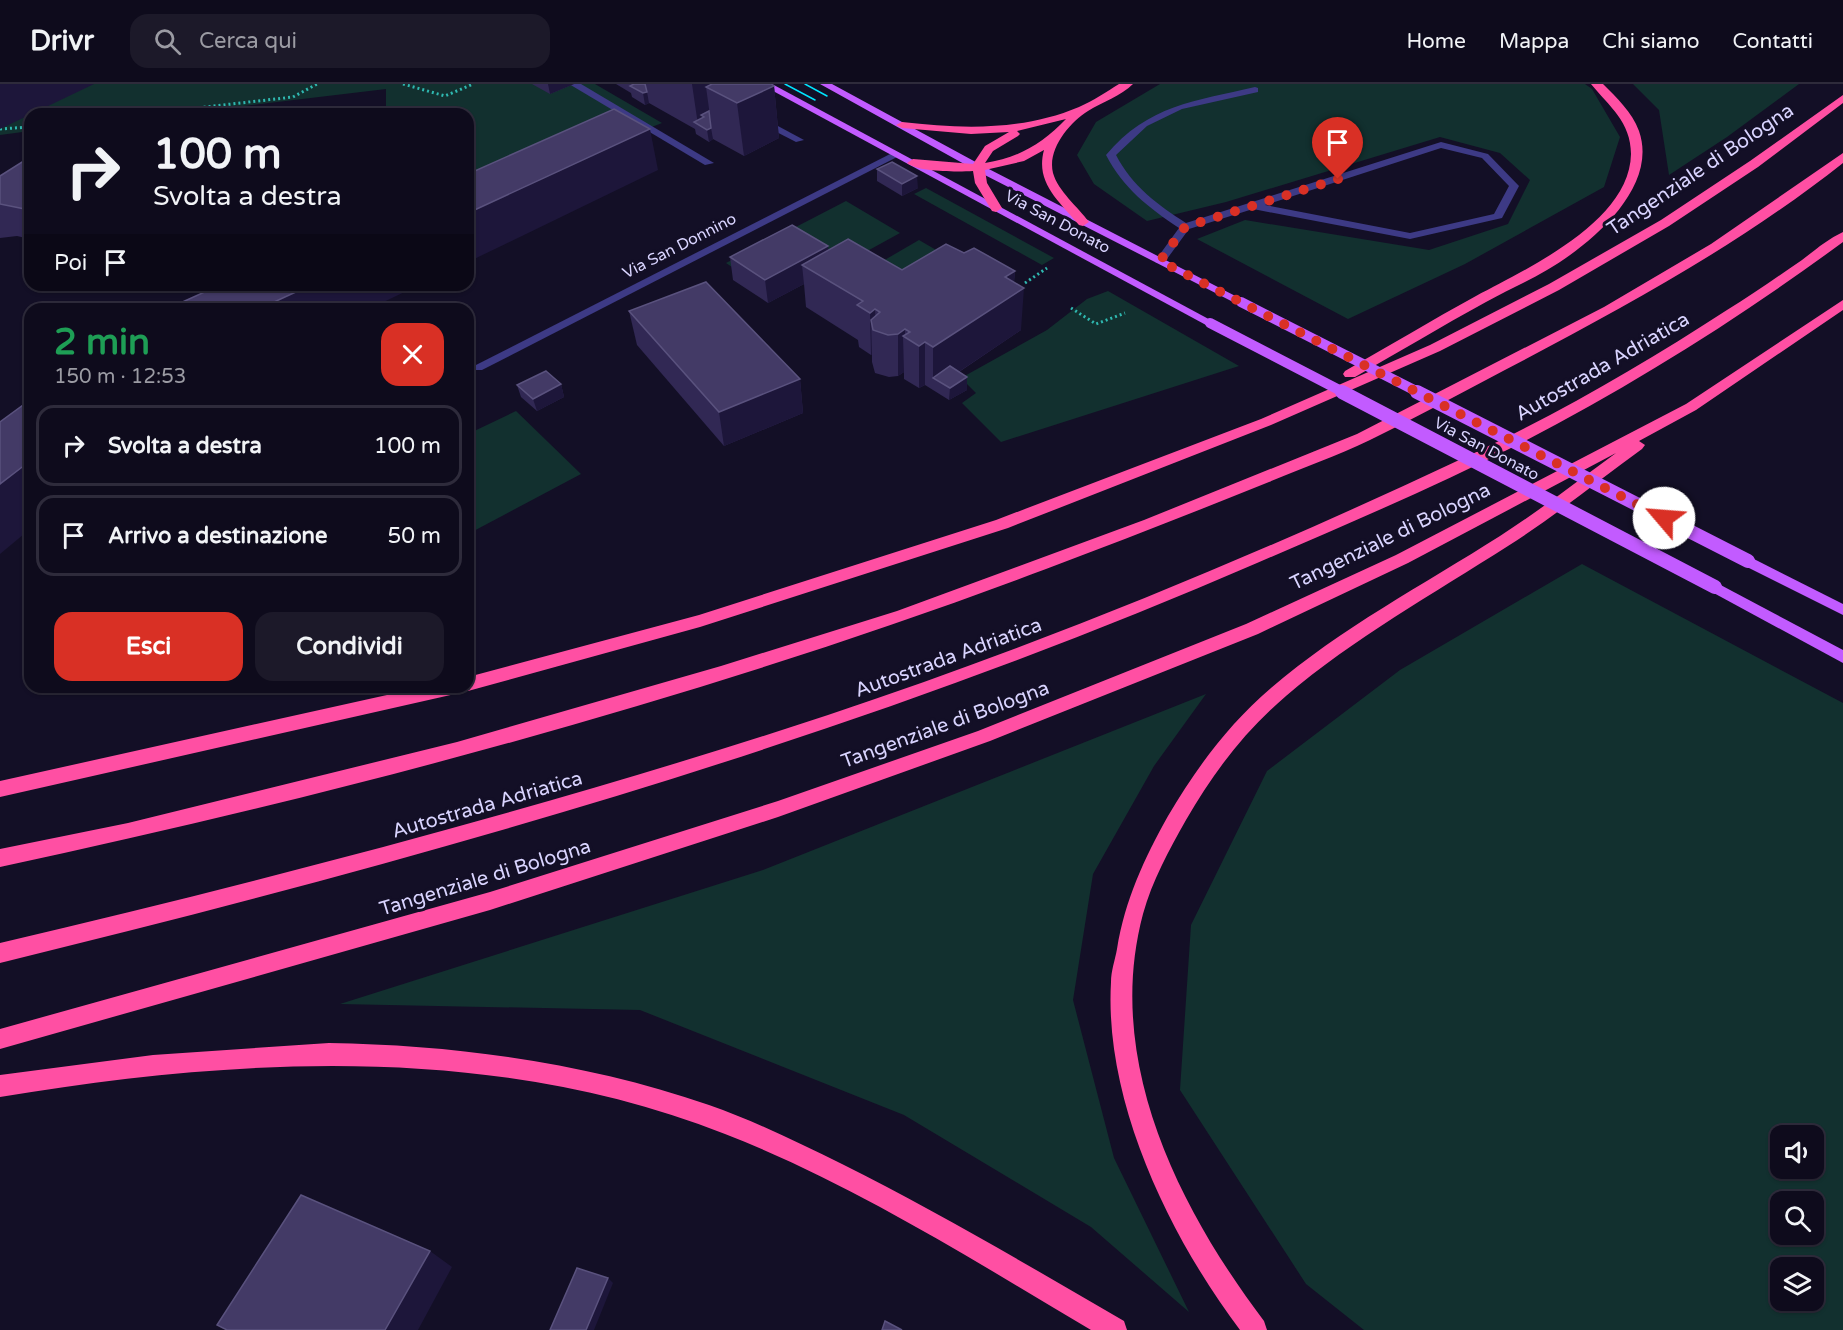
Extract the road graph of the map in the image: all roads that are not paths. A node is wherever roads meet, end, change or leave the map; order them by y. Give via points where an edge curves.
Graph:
1 (574, 84) edge
2 (765, 84) edge
3 (825, 84) edge
4 (1127, 84) edge
5 (1597, 84) edge
6 (1255, 90) dead end
7 (1843, 98) edge
8 (1083, 108) junction
9 (752, 115) edge
10 (902, 125) junction
11 (1029, 126) junction
12 (1053, 139) junction
13 (799, 141) dead end
14 (896, 154) junction
15 (1843, 157) edge
16 (709, 163) dead end
17 (913, 163) junction
18 (979, 168) junction
19 (1255, 206) junction
20 (996, 208) junction
21 (1083, 222) junction
22 (1185, 227) junction
23 (1843, 236) edge
24 (1160, 261) junction
25 (1843, 304) edge
26 (478, 367) dead end
27 (1691, 407) junction
28 (1266, 422) junction
29 (1843, 610) edge
30 (1843, 657) edge
31 (474, 682) edge
32 (428, 693) edge
33 (0, 789) edge
34 (0, 858) edge
35 (0, 953) edge
36 (0, 1039) edge
37 (0, 1086) edge
38 (1115, 1330) edge
39 (1256, 1330) edge

1 - 16 street
2 - 14 main road, Via San Donato
3 - 10 main road, Via San Donato
4 - 8 highway
5 - 28 highway via 1625,114 1637,150 1637,167 1608,217 1560,256
6 - 22 street via 1179,107 1144,124 1111,155 1119,174 1157,209
7 - 28 highway, Tangenziale di Bologna via 1675,217 1554,287 1435,348
8 - 11 highway
8 - 12 highway
9 - 13 street
10 - 11 highway via 968,132
10 - 18 main road, Via San Donato
11 - 18 highway via 986,149
12 - 18 highway via 1013,162
12 - 21 highway via 1047,173
14 - 17 main road, Via San Donato
14 - 26 street, Via San Donnino
15 - 34 highway via 1716,247 1609,310 1362,438 1150,524 903,616 468,747 128,831
17 - 18 highway
17 - 20 main road, Via San Donato
18 - 20 highway via 985,192
18 - 21 main road, Via San Donato
19 - 19 street via 1441,145 1485,156 1514,186 1498,216 1410,236
19 - 22 street
20 - 30 main road, Via San Donato, bridge
21 - 24 main road, Via San Donato
22 - 24 street
23 - 35 highway, Autostrada Adriatica via 1782,282 1678,349 1535,429 1207,581 986,667 732,755 484,828
24 - 29 main road, Via San Donato, bridge
25 - 27 highway, Tangenziale di Bologna
27 - 36 highway, Tangenziale di Bologna via 1391,564 1252,628 984,736 777,809 490,901
27 - 39 highway via 1507,539 1353,635 1287,685 1247,720 1202,775 1161,846 1134,912 1121,984 1126,1056 1144,1126 1179,1213 1228,1296
28 - 31 highway, Tangenziale di Bologna via 1002,525 700,621
32 - 33 highway
37 - 38 highway via 94,1070 338,1054 503,1067 614,1088 698,1112 871,1190

